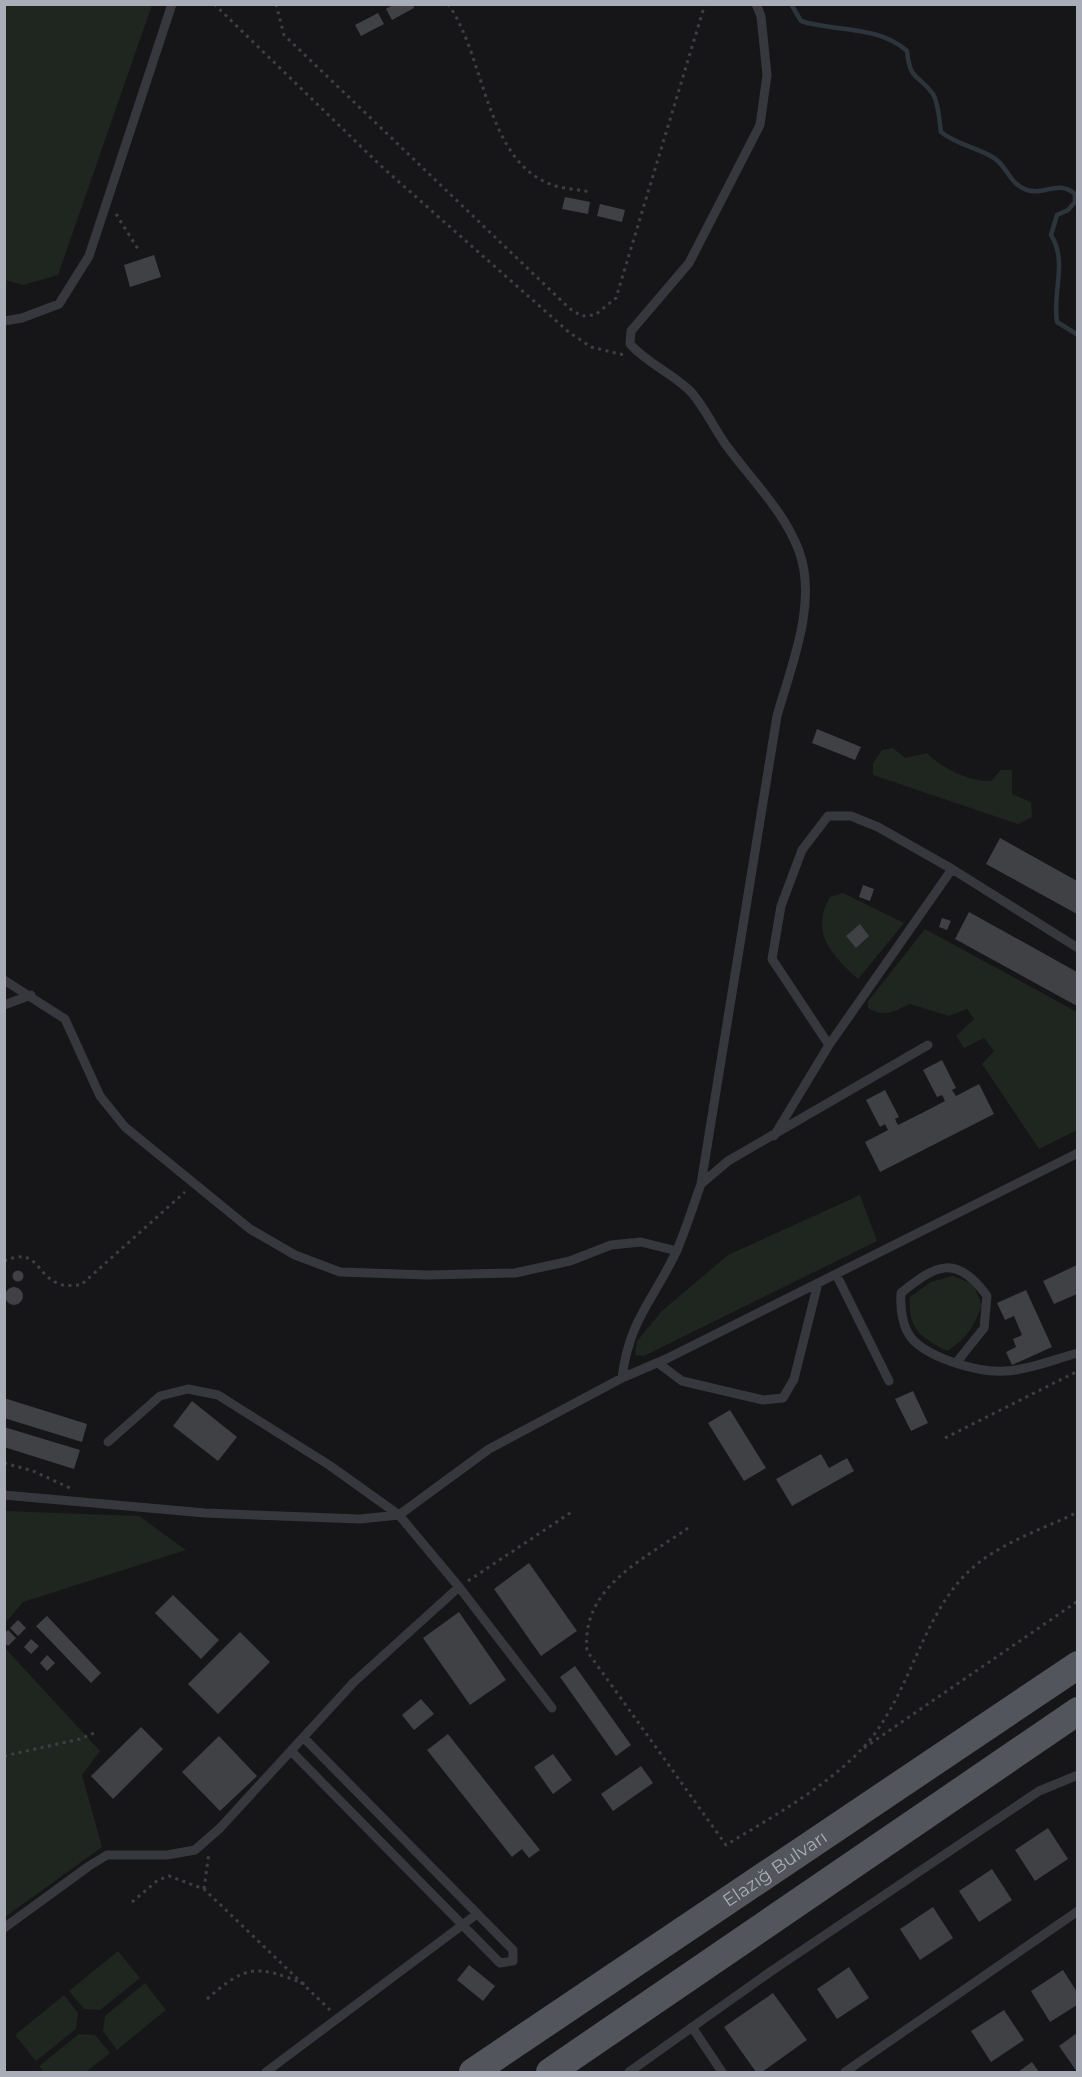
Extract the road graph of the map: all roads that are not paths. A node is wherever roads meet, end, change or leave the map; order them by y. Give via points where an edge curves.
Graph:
1 (172, 4) edge
2 (756, 4) edge
3 (4, 321) edge
4 (952, 869) junction
5 (1077, 948) edge
6 (4, 980) edge
7 (31, 995) junction
8 (4, 1005) edge
9 (829, 1045) junction
10 (927, 1045) dead end
11 (774, 1136) junction
12 (1077, 1153) edge
13 (701, 1184) junction
14 (677, 1251) junction
15 (836, 1274) junction
16 (818, 1283) junction
17 (1077, 1353) edge
18 (658, 1363) junction
19 (956, 1363) junction
20 (622, 1378) junction
21 (889, 1381) dead end
22 (108, 1442) dead end
23 (4, 1495) edge
24 (399, 1515) junction
25 (459, 1587) junction
26 (1077, 1665) edge
27 (552, 1708) dead end
28 (1077, 1711) edge
29 (304, 1738) junction
30 (292, 1752) junction
31 (1077, 1775) edge
32 (1077, 1911) edge
33 (477, 1914) junction
34 (461, 1926) junction
35 (4, 1928) edge
36 (692, 2027) junction
37 (266, 2073) edge
38 (472, 2073) edge
39 (550, 2073) edge
40 (629, 2073) edge
41 (722, 2073) edge
42 (845, 2073) edge

1 - 3 lane via 89,256 59,304
2 - 13 lane via 761,16 767,75 760,125 689,263 631,331 630,344 690,390 717,434 775,508 799,551 806,589 797,644 777,716
4 - 5 lane
4 - 9 lane
4 - 9 lane via 851,816 828,816 802,850 781,906 772,959
6 - 7 lane
7 - 8 lane
7 - 14 lane via 65,1018 100,1096 125,1127 250,1228 295,1255 340,1272 428,1275 515,1273 570,1261 611,1245 641,1242
9 - 11 lane
10 - 11 lane
11 - 13 lane via 728,1161
12 - 15 lane
13 - 14 lane
14 - 20 lane via 635,1322 625,1350
15 - 16 lane
15 - 21 lane
16 - 18 lane
16 - 18 lane via 794,1379 783,1398 763,1400 682,1381
17 - 19 lane via 1006,1371
18 - 20 lane
19 - 19 lane via 913,1340 900,1313 901,1293 925,1273 950,1267 973,1277 987,1296 984,1328
20 - 24 lane via 489,1449
22 - 24 lane via 160,1396 188,1389 218,1395
23 - 24 lane via 217,1513 360,1519
24 - 25 lane
25 - 27 lane
25 - 29 lane via 354,1682
26 - 38 main road, Elazığ Bulvarı
28 - 39 main road
29 - 30 lane
29 - 33 lane
30 - 34 lane
30 - 35 lane via 195,1850 167,1855 107,1855
31 - 36 lane via 1039,1791
32 - 42 lane
33 - 34 lane
33 - 34 lane via 513,1950 513,1961 500,1963
34 - 37 lane
36 - 40 lane
36 - 41 lane

